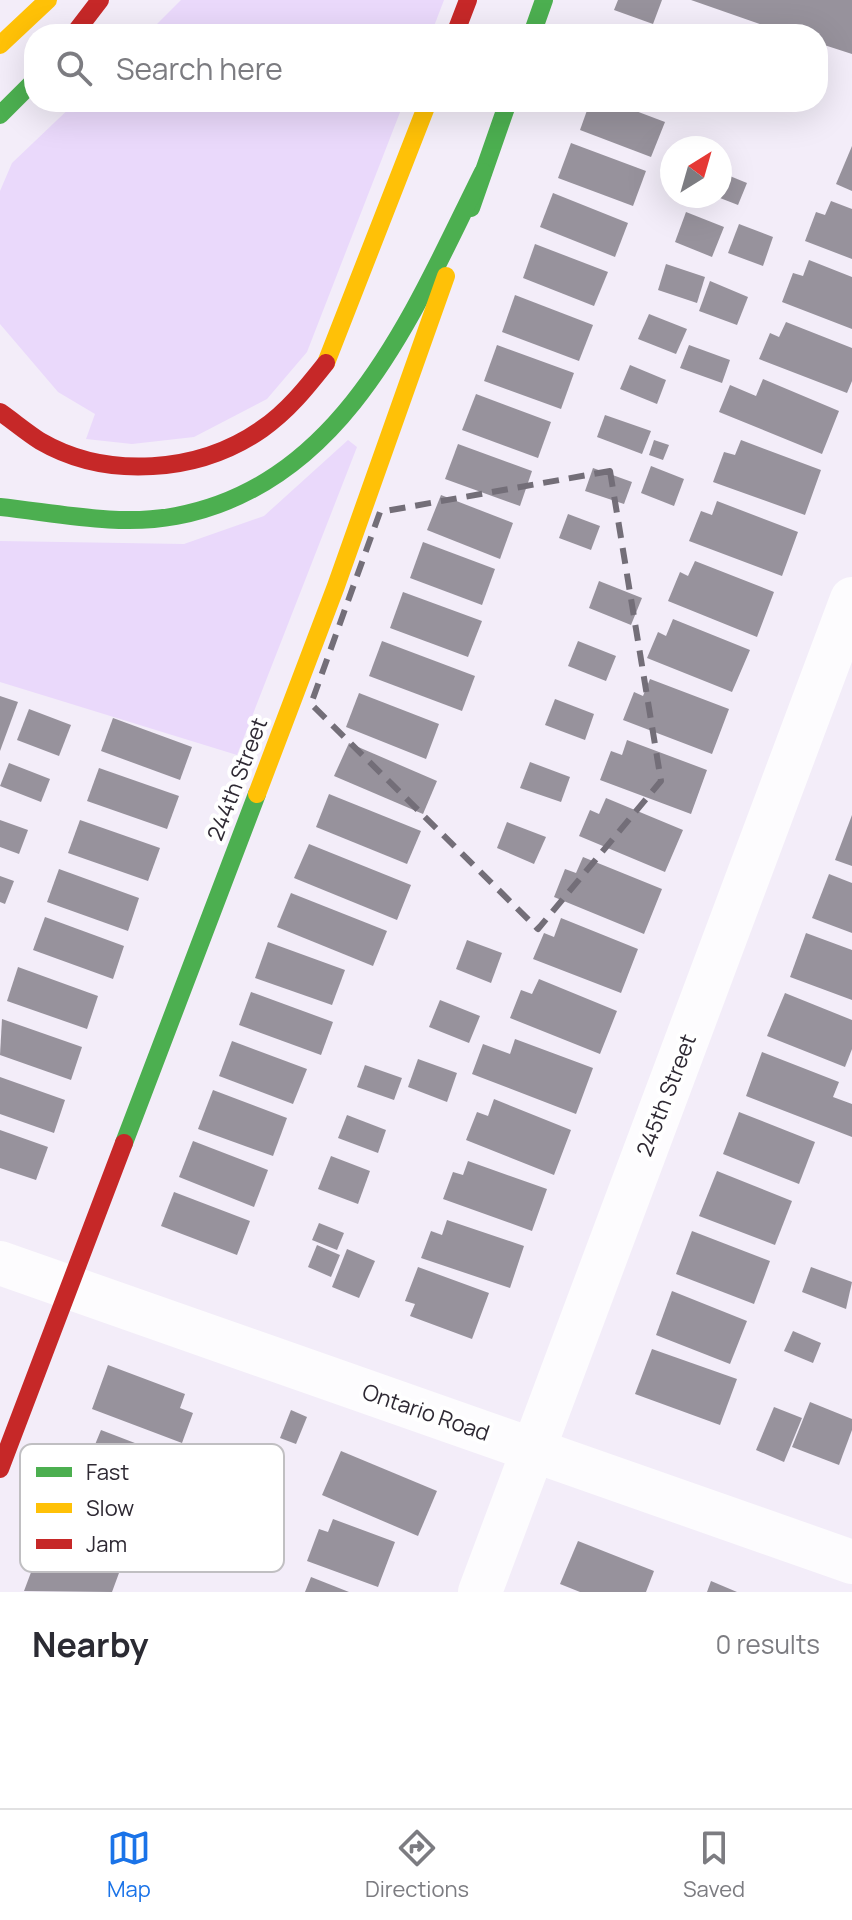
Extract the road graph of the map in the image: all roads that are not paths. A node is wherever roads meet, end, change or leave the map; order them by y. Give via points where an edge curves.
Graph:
1 (48, 0) edge
2 (100, 0) edge
3 (468, 0) edge
4 (544, 0) edge
5 (82, 24) edge
6 (459, 24) edge
7 (536, 24) edge
8 (0, 45) edge
9 (24, 91) edge
10 (424, 112) edge
11 (504, 112) edge
12 (0, 115) edge
13 (483, 172) junction
14 (0, 412) edge
15 (0, 507) edge
16 (852, 599) edge
17 (0, 1263) edge
18 (69, 1287) junction
19 (534, 1450) junction
20 (0, 1469) edge
21 (852, 1562) edge
22 (480, 1592) edge

1 - 8 main road
2 - 5 main road
3 - 6 main road
4 - 7 main road
9 - 12 main road
10 - 14 main road via 329,359 293,407 266,428 204,459 172,466 107,466 48,447
11 - 13 main road, 244th Street
13 - 15 main road via 366,391 282,472 246,495 177,516 92,517
13 - 18 main road, 244th Street via 336,586
16 - 19 street, 245th Street
17 - 18 street, Ontario Road
18 - 19 street, Ontario Road
18 - 20 main road, 244th Street
19 - 21 street, Ontario Road
19 - 22 street, 245th Street

